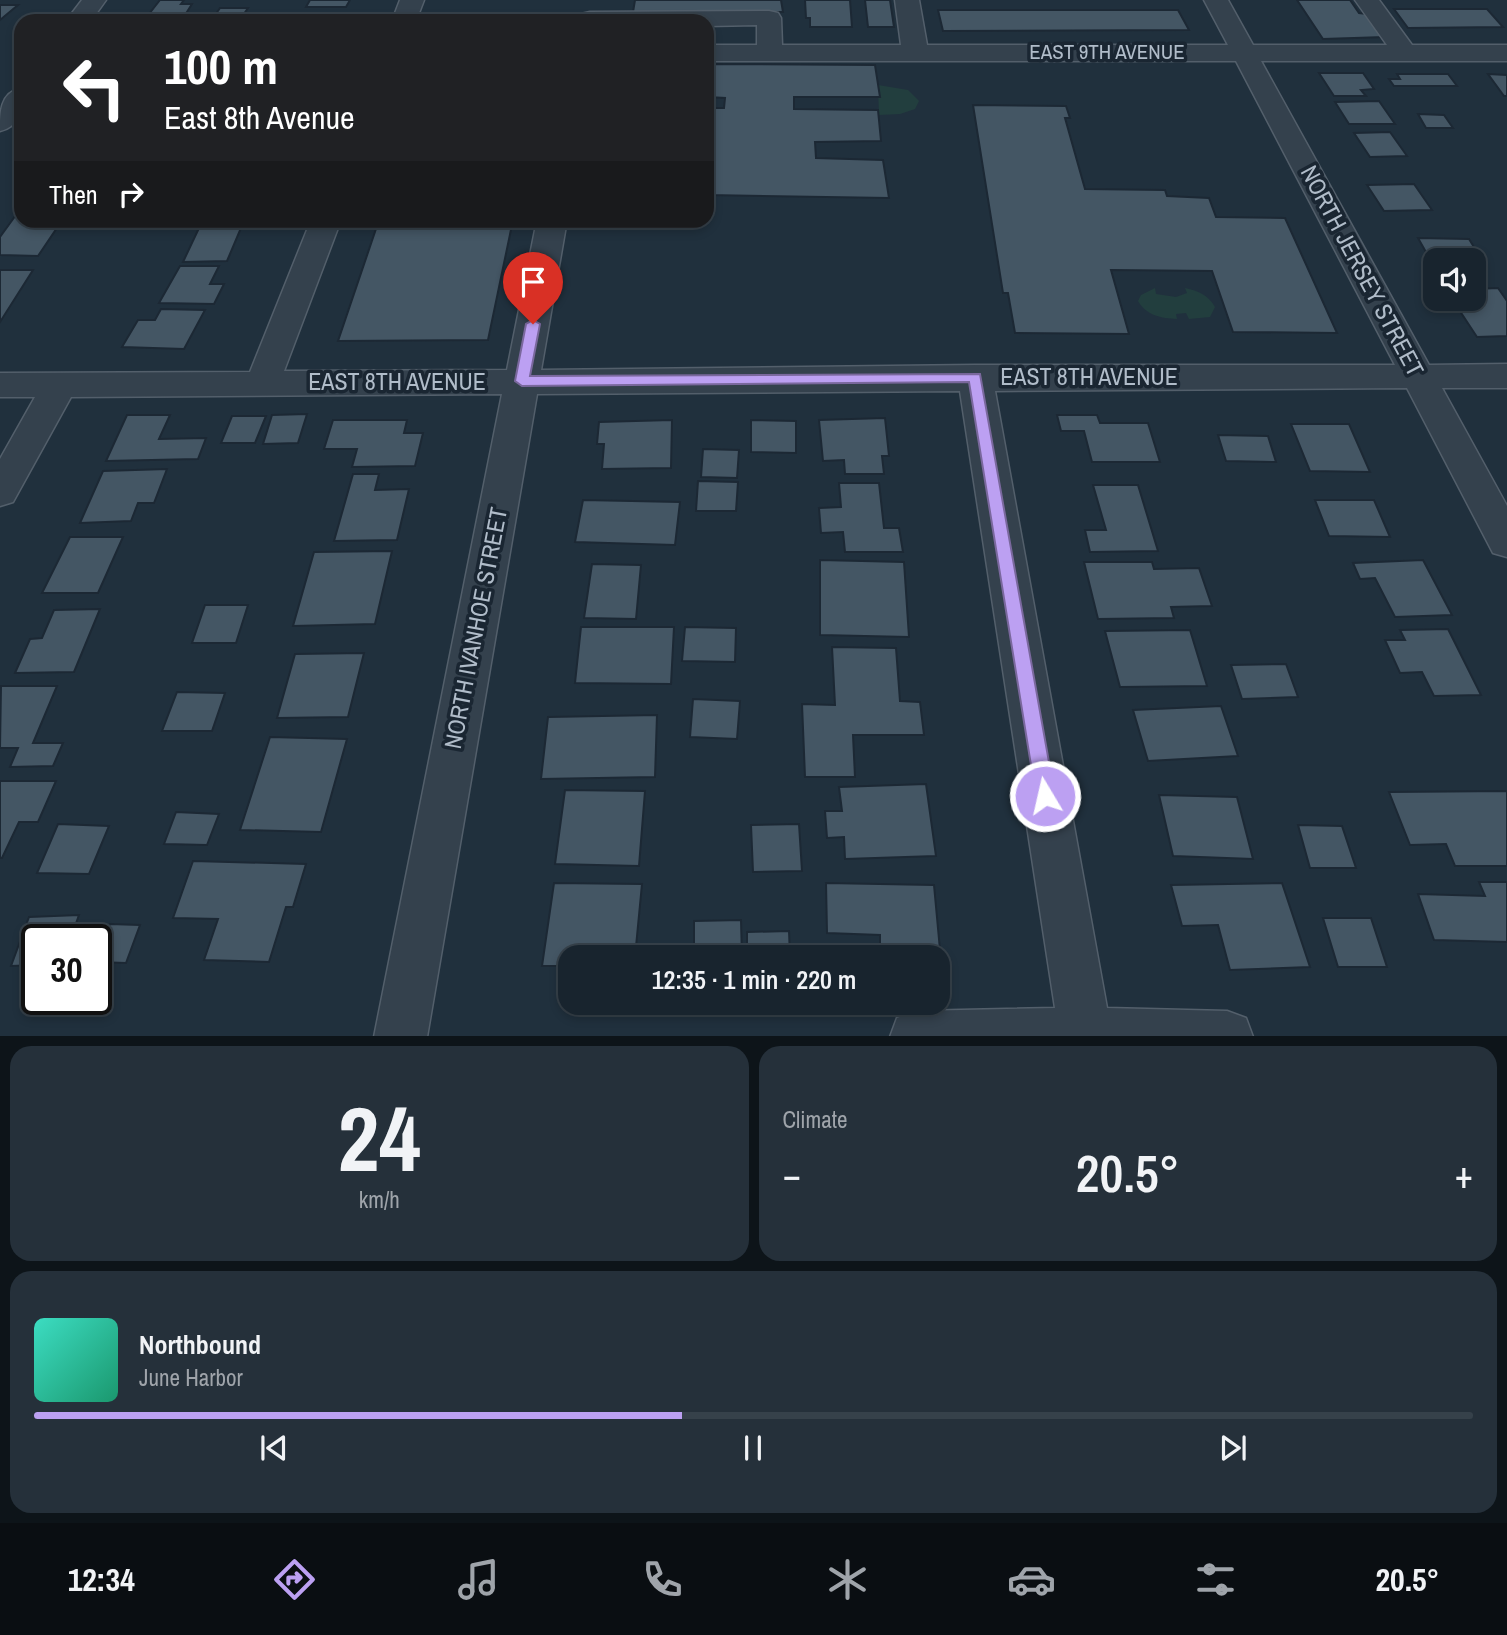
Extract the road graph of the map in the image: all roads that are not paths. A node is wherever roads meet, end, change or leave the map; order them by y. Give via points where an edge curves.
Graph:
1 (94, 0) edge
2 (907, 0) edge
3 (1216, 0) edge
4 (1367, 0) edge
5 (591, 13) edge
6 (83, 14) edge
7 (621, 14) edge
8 (714, 17) edge
9 (915, 52) junction
10 (1244, 52) junction
11 (1404, 52) junction
12 (1507, 52) edge
13 (714, 53) edge
14 (770, 53) junction
15 (14, 105) edge
16 (0, 123) edge
17 (323, 228) edge
18 (551, 228) edge
19 (1420, 376) junction
20 (1507, 376) edge
21 (975, 377) junction
22 (522, 381) junction
23 (60, 384) junction
24 (262, 384) junction
25 (0, 385) edge
26 (0, 492) edge
27 (1507, 542) edge
28 (1086, 1035) edge
29 (400, 1036) edge
30 (1001, 1036) edge
31 (1156, 1036) edge

1 - 6 street
2 - 9 street
3 - 10 street, NORTH JERSEY STREET
4 - 11 street
5 - 7 street
8 - 14 street via 769,19
9 - 10 street, EAST 9TH AVENUE
9 - 14 street, EAST 9TH AVENUE
10 - 11 street, EAST 9TH AVENUE
10 - 19 street, NORTH JERSEY STREET
11 - 12 street, EAST 9TH AVENUE
13 - 14 street, EAST 9TH AVENUE
15 - 16 street
17 - 24 street
18 - 22 street, NORTH IVANHOE STREET
19 - 20 street, EAST 8TH AVENUE
19 - 21 street, EAST 8TH AVENUE
19 - 27 street, NORTH JERSEY STREET
21 - 22 street, EAST 8TH AVENUE
21 - 28 street
22 - 24 street, EAST 8TH AVENUE
22 - 29 street, NORTH IVANHOE STREET
23 - 24 street, EAST 8TH AVENUE
23 - 25 street, EAST 8TH AVENUE
23 - 26 street
28 - 30 street
28 - 31 street

